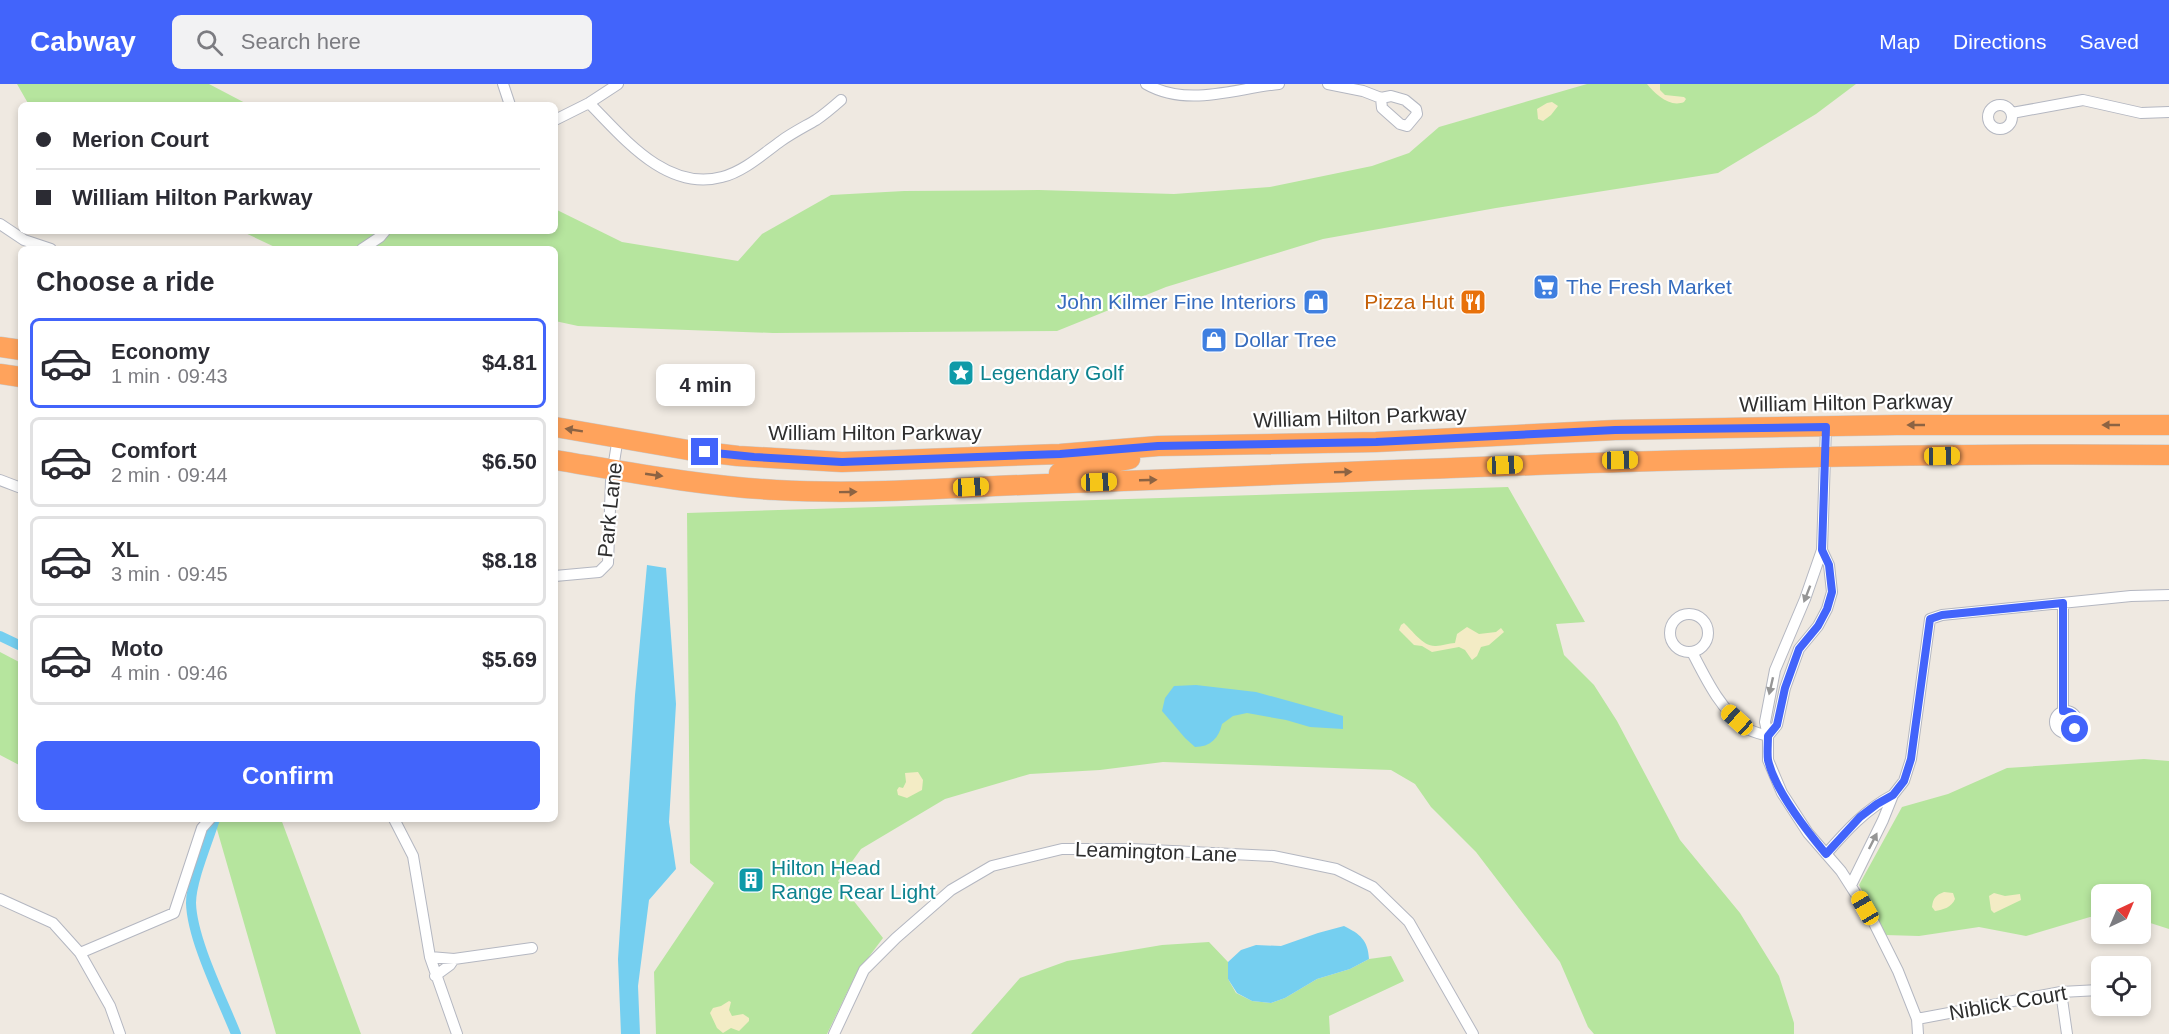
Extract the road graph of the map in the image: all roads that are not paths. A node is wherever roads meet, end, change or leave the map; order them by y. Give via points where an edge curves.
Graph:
1 (502, 84) edge
2 (618, 84) edge
3 (1146, 84) edge
4 (1280, 84) edge
5 (1328, 84) edge
6 (1381, 98) dead end
7 (841, 100) dead end
8 (509, 102) edge
9 (589, 103) junction
10 (2169, 112) edge
11 (2012, 113) dead end
12 (558, 118) edge
13 (0, 225) edge
14 (382, 234) edge
15 (42, 246) edge
16 (366, 246) edge
17 (0, 347) edge
18 (18, 350) edge
19 (2169, 425) edge
20 (558, 427) edge
21 (1826, 427) junction
22 (618, 437) junction
23 (1140, 448) junction
24 (2169, 455) edge
25 (738, 456) junction
26 (1826, 457) junction
27 (558, 460) edge
28 (613, 469) junction
29 (0, 480) edge
30 (995, 486) junction
31 (18, 487) edge
32 (1822, 550) junction
33 (558, 576) edge
34 (2169, 595) edge
35 (2063, 603) junction
36 (1692, 652) dead end
37 (2063, 711) dead end
38 (1768, 736) junction
39 (1893, 795) junction
40 (207, 822) edge
41 (396, 822) edge
42 (1826, 854) junction
43 (1851, 885) junction
44 (0, 899) edge
45 (532, 948) dead end
46 (81, 953) junction
47 (430, 957) junction
48 (454, 959) junction
49 (435, 975) junction
50 (2091, 990) edge
51 (2061, 992) junction
52 (1917, 1018) junction
53 (120, 1034) edge
54 (457, 1034) edge
55 (834, 1034) edge
56 (1473, 1034) edge
57 (1918, 1034) edge
58 (2067, 1034) edge

1 - 8 street
2 - 9 street
3 - 4 street via 1196,96
5 - 6 street
7 - 9 street via 739,170 702,179 659,167
9 - 12 street
10 - 11 street via 2141,113 2083,100
13 - 15 street
14 - 16 street
17 - 18 highway
19 -> 21 highway, William Hilton Parkway
22 -> 20 highway, William Hilton Parkway
21 - 23 highway, William Hilton Parkway
21 - 26 street
22 - 25 highway, William Hilton Parkway
22 - 28 street, Park Lane
23 - 25 highway, William Hilton Parkway via 842,462
23 - 30 highway via 1128,460
24 - 26 highway
25 - 28 highway via 630,452
30 -> 26 highway via 1620,460
26 - 32 street
27 - 28 highway
28 -> 30 highway via 775,490 900,491
28 - 33 street, Park Lane via 608,563 599,572
29 - 31 street
32 -> 38 street via 1775,670 1765,722
32 - 38 street via 1829,565 1832,592 1818,626 1799,649 1777,725
34 - 35 street
35 - 37 street
35 - 39 street via 1930,619 1911,759 1904,781
36 - 38 street via 1727,711 1747,729
38 - 42 street via 1768,760 1782,792
39 - 42 street via 1860,817
43 -> 39 street
40 - 46 street via 174,913
41 - 47 street via 413,856
42 - 43 street
43 - 52 street via 1898,971
44 - 46 street via 53,923
45 - 48 street
46 - 53 street via 110,1006
47 - 48 street
47 - 49 street
48 - 49 street
49 - 54 street
50 - 51 street, Niblick Court
51 - 52 street, Niblick Court
51 - 58 street
52 - 57 street
55 - 56 street, Leamington Lane via 864,970 951,890 992,866 1062,849 1132,849 1273,856 1336,869 1373,887 1409,922

